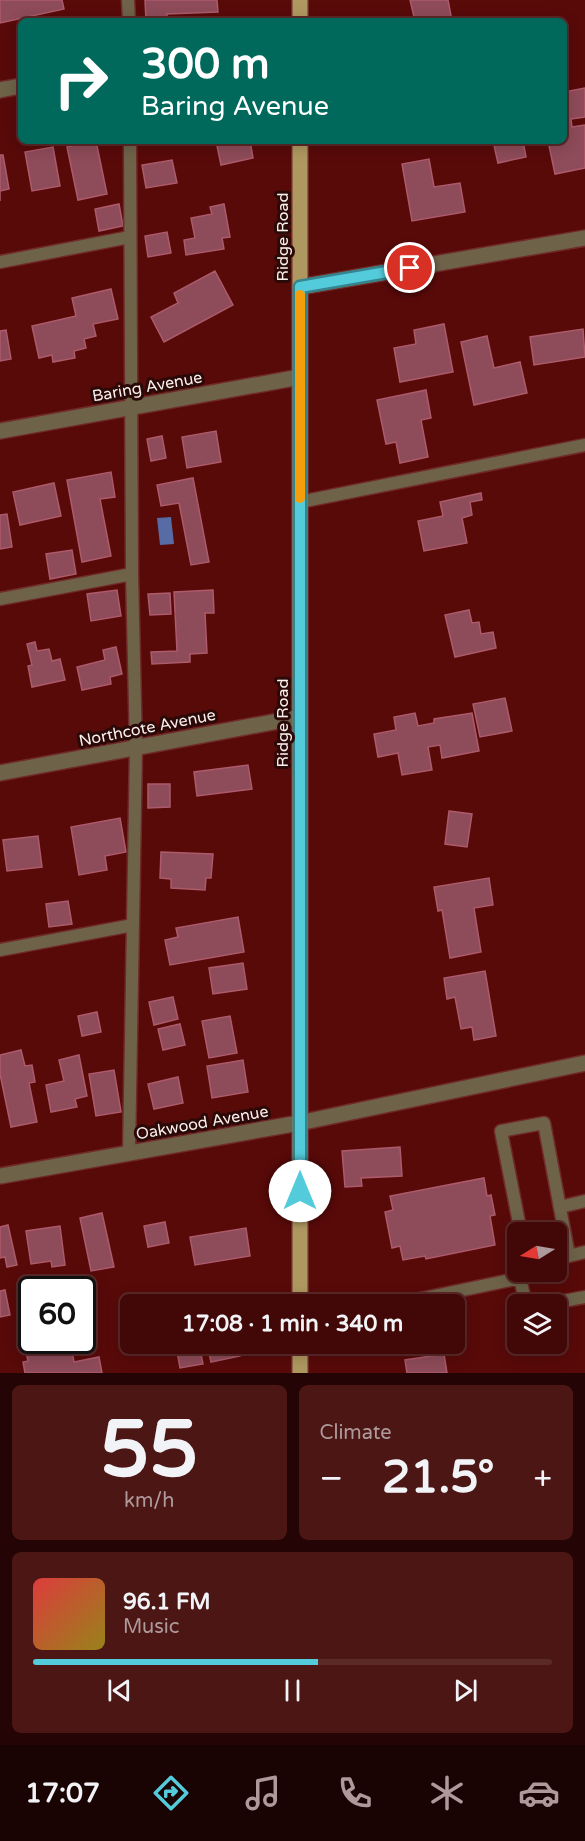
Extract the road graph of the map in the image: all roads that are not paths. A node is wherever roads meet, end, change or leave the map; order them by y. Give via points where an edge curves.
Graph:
1 (128, 0) edge
2 (300, 0) edge
3 (129, 18) edge
4 (300, 18) edge
5 (18, 87) edge
6 (0, 90) edge
7 (129, 144) edge
8 (300, 144) edge
9 (130, 237) junction
10 (585, 238) edge
11 (0, 262) edge
12 (300, 287) junction
13 (300, 377) junction
14 (132, 407) junction
15 (0, 431) edge
16 (585, 445) edge
17 (300, 502) junction
18 (132, 574) junction
19 (0, 599) edge
20 (300, 717) junction
21 (136, 748) junction
22 (0, 773) edge
23 (133, 925) junction
24 (0, 950) edge
25 (585, 1063) edge
26 (299, 1123) junction
27 (129, 1153) junction
28 (0, 1176) edge
29 (585, 1201) edge
30 (560, 1207) junction
31 (519, 1222) edge
32 (561, 1222) edge
33 (585, 1252) edge
34 (567, 1256) edge
35 (507, 1278) edge
36 (300, 1294) edge
37 (439, 1294) edge
38 (585, 1297) edge
39 (567, 1300) edge
40 (300, 1354) edge
41 (300, 1373) edge

1 - 3 lane
2 - 4 main road
5 - 6 street
7 - 9 lane
8 - 12 main road, Ridge Road
9 - 11 lane
9 - 14 lane
10 - 12 street
12 - 13 main road, Ridge Road
13 - 14 street, Baring Avenue
13 - 17 main road, Ridge Road
14 - 15 street, Baring Avenue
14 - 18 lane
16 - 17 lane
17 - 20 main road, Ridge Road
18 - 19 lane
18 - 21 lane
20 - 21 street, Northcote Avenue
20 - 26 main road, Ridge Road
21 - 22 street, Northcote Avenue
21 - 23 lane
23 - 24 lane
23 - 27 lane
25 - 26 street, Oakwood Avenue
26 - 27 street, Oakwood Avenue
26 - 36 main road, Ridge Road
27 - 28 street, Oakwood Avenue
29 - 30 lane
30 - 31 lane via 544,1123 501,1131
30 - 32 lane
33 - 34 lane
35 - 37 lane
38 - 39 lane
40 - 41 main road

